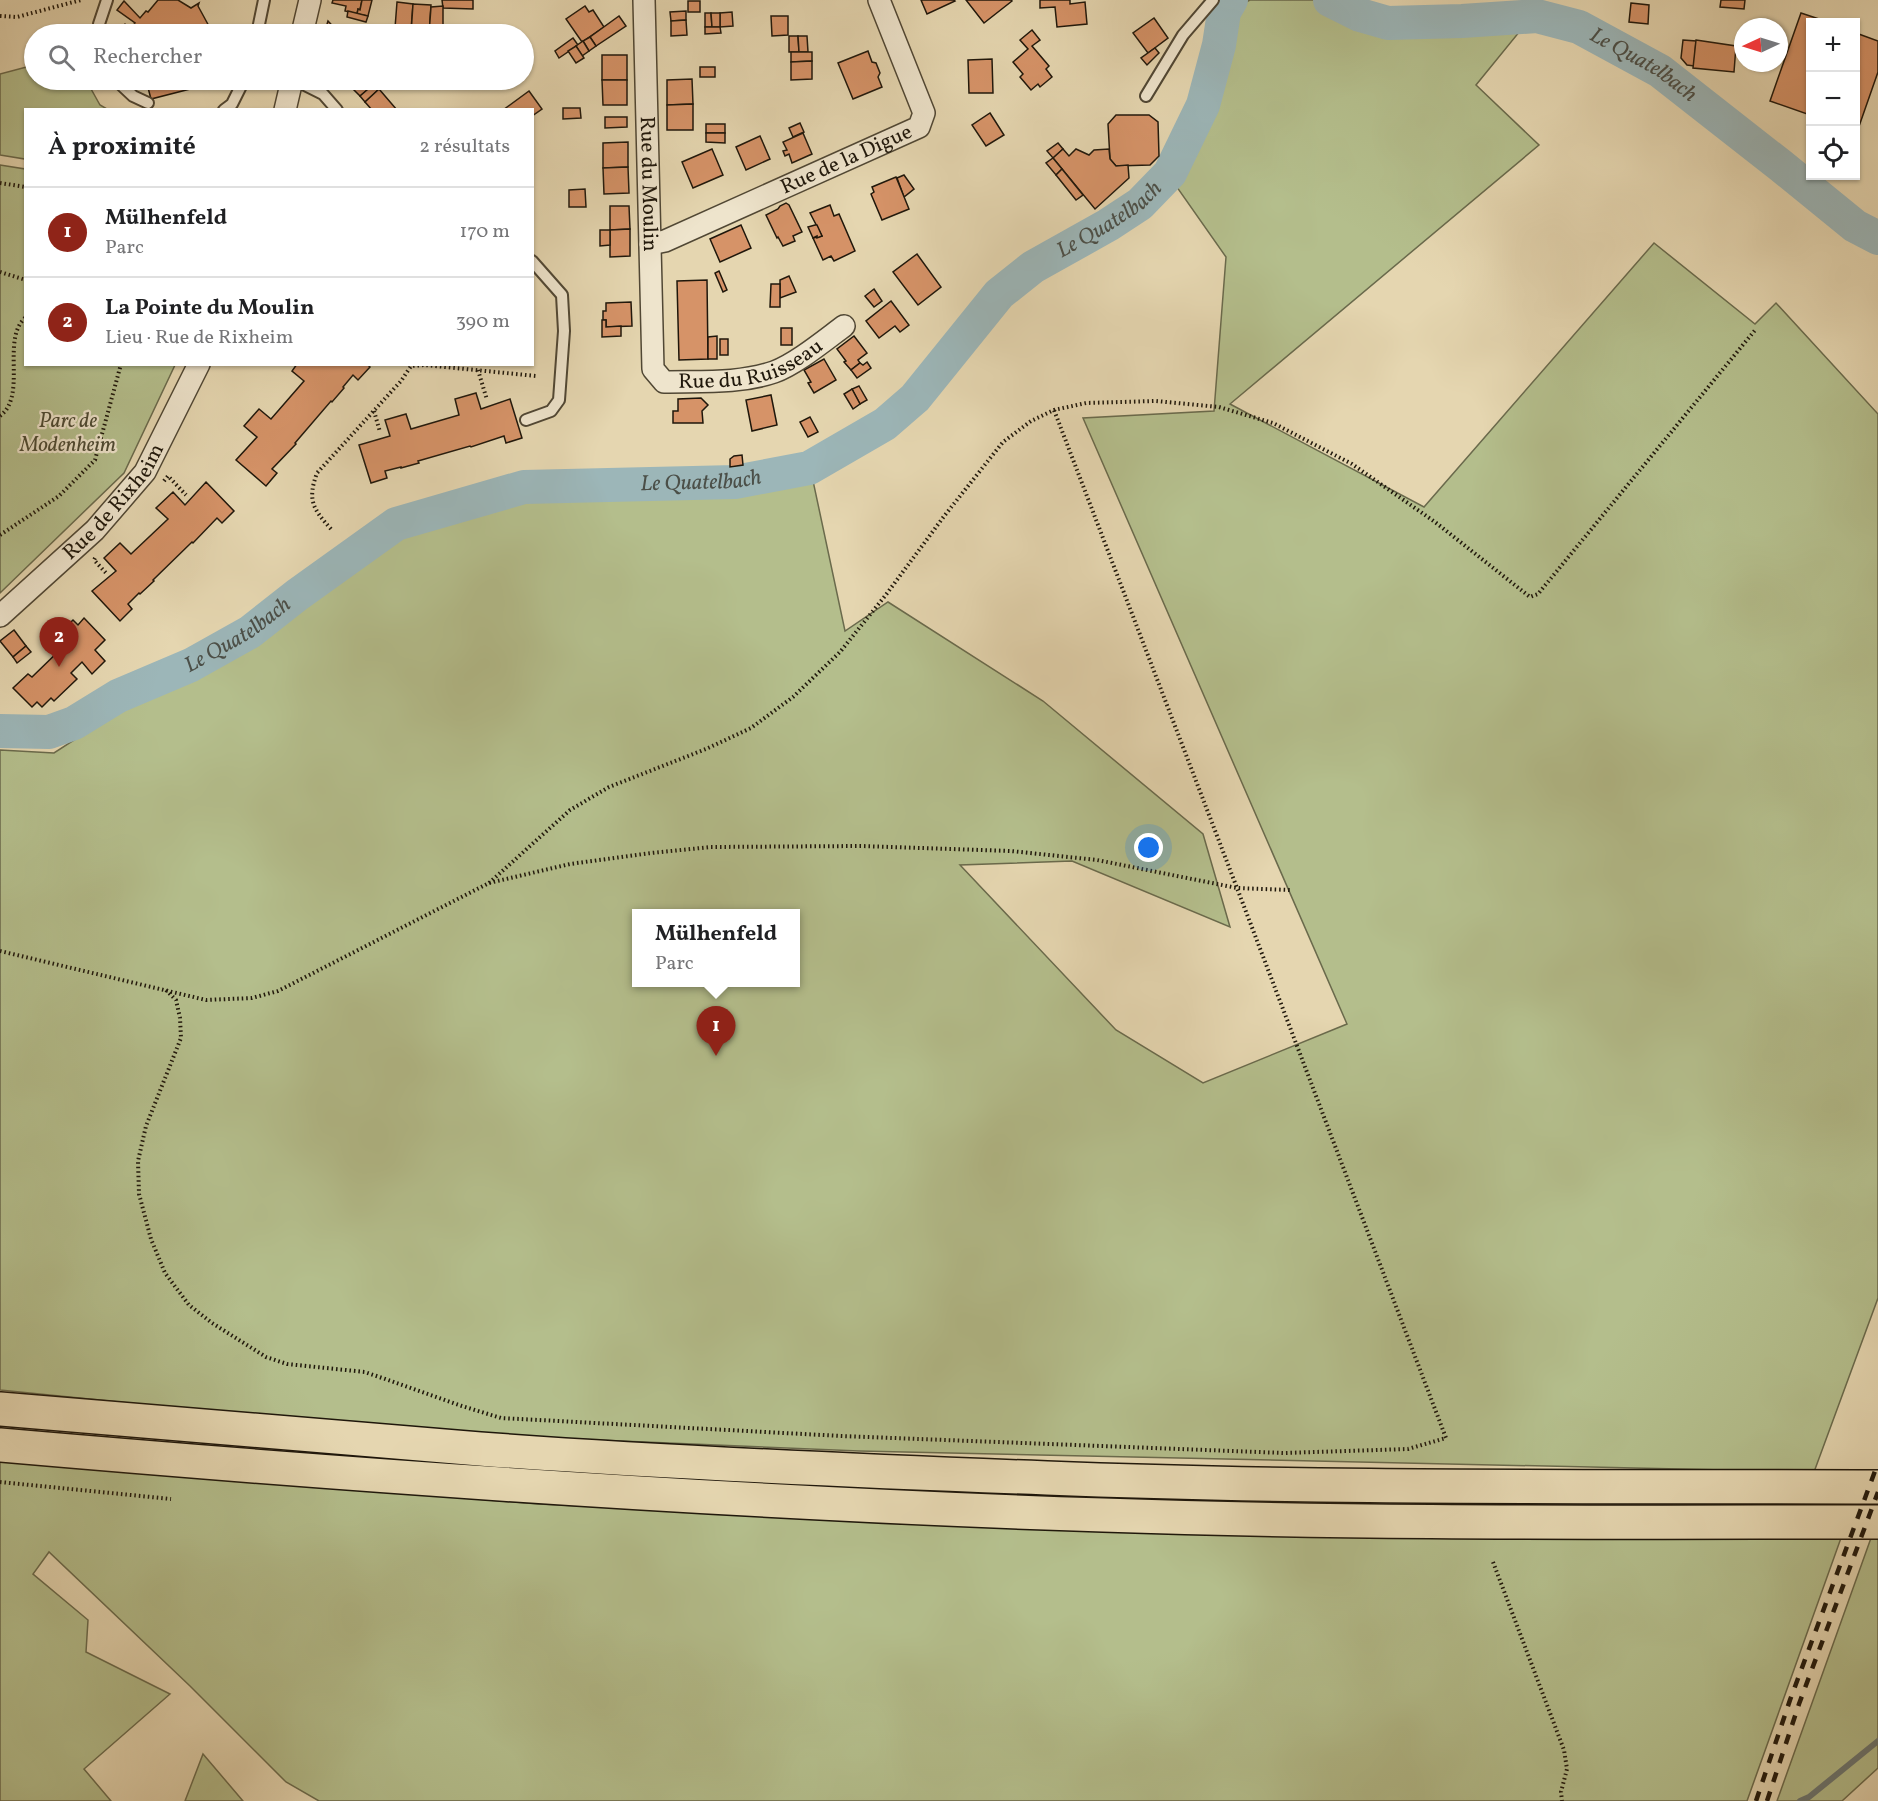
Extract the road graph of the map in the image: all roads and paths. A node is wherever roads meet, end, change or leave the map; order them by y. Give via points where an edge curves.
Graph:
1 (81, 0) edge
2 (107, 0) edge
3 (264, 0) edge
4 (310, 0) edge
5 (644, 0) edge
6 (879, 0) edge
7 (1213, 0) edge
8 (1, 14) edge
9 (99, 24) edge
10 (259, 24) edge
11 (304, 24) edge
12 (127, 90) edge
13 (239, 90) edge
14 (290, 90) edge
15 (314, 90) edge
16 (1146, 96) dead end
17 (148, 103) dead end
18 (227, 108) edge
19 (286, 108) edge
20 (335, 108) edge
21 (0, 183) edge
22 (24, 187) edge
23 (650, 244) junction
24 (534, 263) edge
25 (0, 272) edge
26 (24, 279) edge
27 (24, 318) edge
28 (844, 326) dead end
29 (1756, 329) dead end
30 (120, 366) edge
31 (198, 366) edge
32 (410, 366) edge
33 (436, 366) edge
34 (653, 369) joint
35 (478, 370) junction
36 (536, 376) dead end
37 (487, 400) dead end
38 (1054, 410) junction
39 (374, 411) junction
40 (0, 416) edge
41 (526, 420) dead end
42 (380, 432) dead end
43 (160, 485) dead end
44 (186, 495) dead end
45 (331, 529) dead end
46 (0, 535) edge
47 (101, 552) dead end
48 (106, 573) dead end
49 (0, 616) edge
50 (489, 883) junction
51 (1237, 888) junction
52 (1290, 890) dead end
53 (0, 951) edge
54 (166, 990) junction
55 (0, 1409) edge
56 (0, 1445) edge
57 (0, 1482) edge
58 (1878, 1487) edge
59 (171, 1499) dead end
60 (1878, 1522) edge
61 (1493, 1562) dead end
62 (1562, 1801) edge

1 - 8 path via 17,17
2 - 9 lane
3 - 10 lane
4 - 11 street
5 - 23 street, Rue du Moulin
6 - 23 street, Rue de la Digue via 924,113 919,127 665,241
7 - 16 lane via 1183,35
12 - 17 lane
13 - 18 lane
14 - 19 street
15 - 20 lane
21 - 22 path
23 - 34 street, Rue du Moulin
24 - 41 lane via 562,296 564,331 559,400 551,411
25 - 26 path
27 - 40 path via 13,339 12,392
28 - 34 street, Rue du Ruisseau via 776,371 735,381 664,382
29 - 38 path via 1538,594 1530,597 1435,522 1352,464 1273,423 1219,407 1156,401 1086,403
30 - 46 path via 95,460 59,496
31 - 49 street, Rue de Rixheim via 145,472 95,530
32 - 39 path
33 - 35 path
35 - 36 path
35 - 37 path
38 - 50 path via 1003,442 840,652 793,698 751,728 609,786 570,810
38 - 51 path
39 - 42 path
39 - 45 path via 317,473 312,485 313,505
43 - 44 path via 168,476
47 - 48 path via 94,560
50 - 51 path via 570,864 711,847 861,846 1011,851 1097,860
50 - 54 path via 278,991 252,999 206,1000
51 - 52 path
51 - 54 path via 1446,1438 1408,1449 1260,1452 501,1418 365,1372 287,1364 266,1357 189,1305 165,1273 151,1239 139,1194 138,1161 146,1126 181,1038 176,1000
53 - 54 path
55 - 58 highway via 484,1449 1053,1479
56 - 60 highway via 542,1488 896,1507 1217,1518
57 - 59 path
61 - 62 path via 1564,1750 1567,1769

